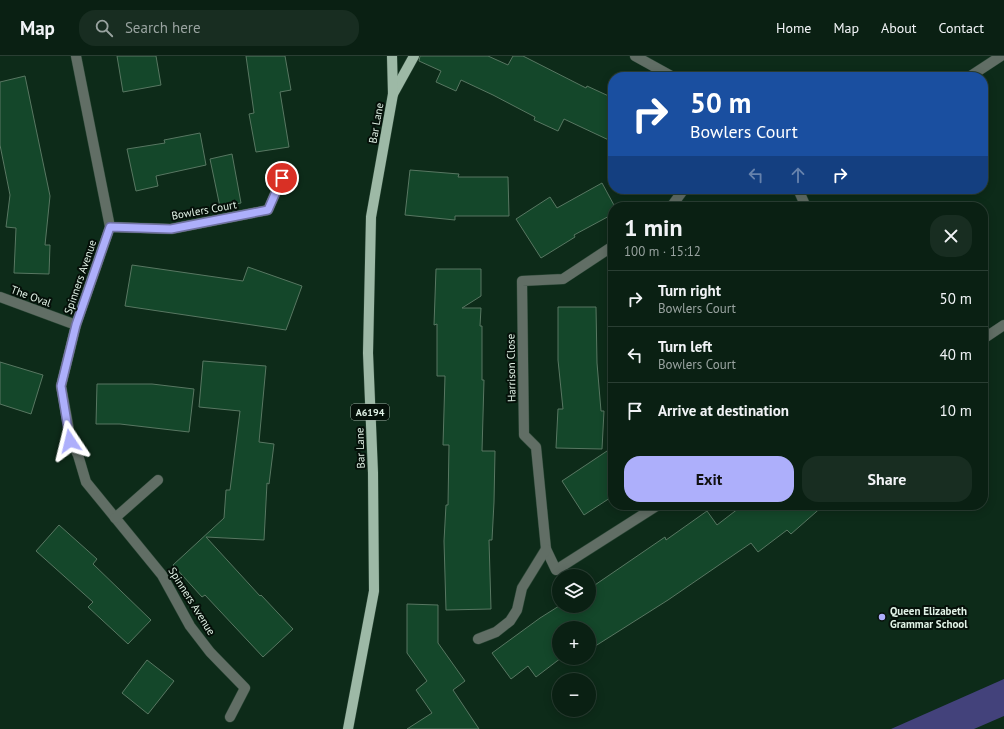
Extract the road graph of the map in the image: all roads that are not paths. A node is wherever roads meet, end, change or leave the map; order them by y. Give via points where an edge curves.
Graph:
1 (76, 56) edge
2 (392, 56) edge
3 (414, 56) edge
4 (635, 56) edge
5 (1001, 56) edge
6 (665, 72) edge
7 (977, 72) edge
8 (393, 94) junction
9 (282, 178) dead end
10 (110, 227) junction
11 (608, 249) edge
12 (0, 297) edge
13 (76, 325) junction
14 (1004, 326) edge
15 (988, 336) edge
16 (158, 480) dead end
17 (650, 510) edge
18 (115, 518) junction
19 (546, 549) junction
20 (478, 639) dead end
21 (230, 717) dead end
22 (348, 729) edge

1 - 10 street
2 - 8 main road, Bar Lane / A6194
3 - 8 main road, Bar Lane / A6194
4 - 6 street
5 - 7 street
8 - 22 main road, Bar Lane / A6194 via 371,218 368,353 374,591
9 - 10 street, Bowlers Court via 268,210 171,229
10 - 13 street, Spinners Avenue
11 - 19 street, Harrison Close via 563,279 522,281 524,435 536,447
12 - 13 street, The Oval
13 - 18 street, Spinners Avenue via 61,386 70,441 78,455 86,482
14 - 15 street
16 - 18 street
17 - 19 street, Harrison Close via 556,570
18 - 21 street, Spinners Avenue via 162,575 190,626 210,652 245,688
19 - 20 street via 522,588 517,610 510,620 496,632

